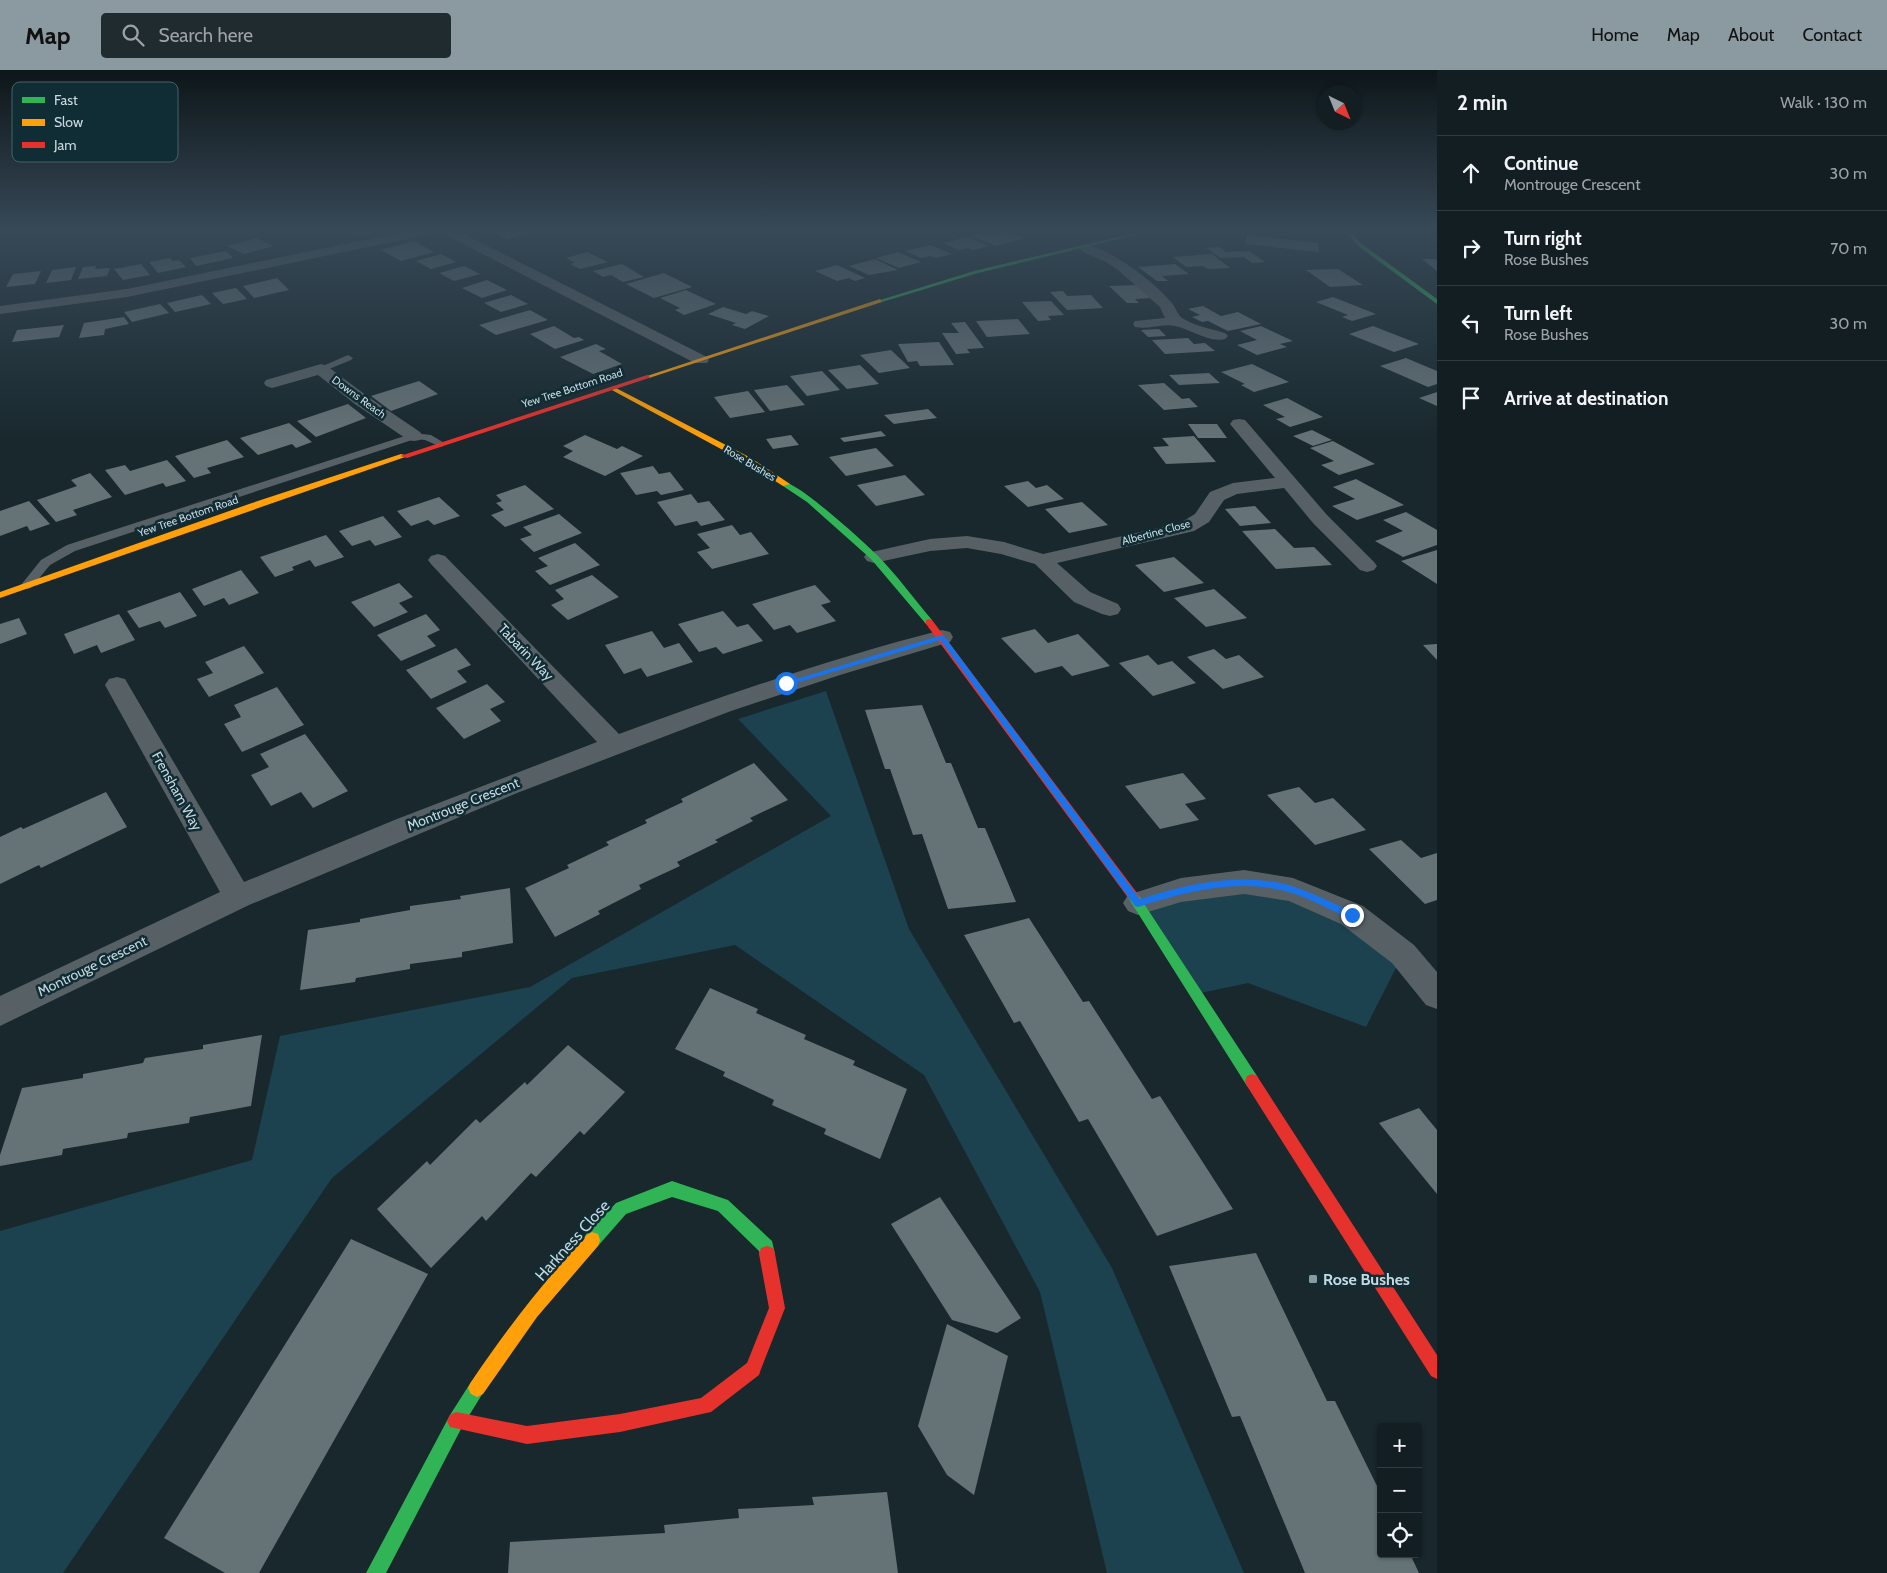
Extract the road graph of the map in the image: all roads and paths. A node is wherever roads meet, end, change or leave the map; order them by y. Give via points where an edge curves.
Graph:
1 (90, 299) edge
2 (582, 299) edge
3 (888, 299) edge
4 (1159, 299) edge
5 (0, 310) edge
6 (1177, 321) junction
7 (1140, 324) dead end
8 (1220, 336) dead end
9 (348, 358) dead end
10 (701, 360) junction
11 (321, 369) junction
12 (272, 383) dead end
13 (612, 388) junction
14 (1239, 424) dead end
15 (414, 436) junction
16 (440, 444) junction
17 (1288, 482) junction
18 (874, 558) junction
19 (438, 560) dead end
20 (1042, 560) junction
21 (1367, 566) dead end
22 (27, 586) junction
23 (0, 595) edge
24 (1110, 609) dead end
25 (942, 637) junction
26 (118, 684) dead end
27 (614, 744) junction
28 (238, 897) junction
29 (1138, 903) junction
30 (1437, 996) edge
31 (0, 1012) edge
32 (1437, 1370) edge
33 (456, 1422) junction
34 (376, 1573) edge

1 - 5 street
2 - 10 street
3 - 10 main road, Yew Tree Bottom Road
4 - 6 street
6 - 7 street
6 - 8 street
9 - 11 lane
10 - 13 main road, Yew Tree Bottom Road
11 - 12 street, Downs Reach
11 - 15 street, Downs Reach
13 - 16 main road, Yew Tree Bottom Road
13 - 18 main road, Rose Bushes via 748,460 810,500
14 - 17 street
15 - 16 lane via 427,437
15 - 22 lane via 54,554
16 - 22 main road, Yew Tree Bottom Road
17 - 20 street, Albertine Close via 1225,492 1217,496 1202,518 1187,527
17 - 21 street
18 - 20 street via 930,545 967,542 1004,548
18 - 25 main road, Rose Bushes
19 - 27 street, Tabarin Way
20 - 24 street via 1082,597
22 - 23 main road, Yew Tree Bottom Road
25 - 27 street, Montrouge Crescent via 786,683
25 - 29 main road, Rose Bushes
26 - 28 street, Frensham Way
27 - 28 street, Montrouge Crescent
28 - 31 street, Montrouge Crescent
29 - 30 street via 1181,890 1244,882 1293,890 1352,915 1403,954
29 - 32 main road, Rose Bushes
33 - 33 main road, Harkness Close via 503,1348 560,1275 620,1208 672,1189 723,1205 766,1247 777,1308 753,1369 705,1406 620,1423 527,1436
33 - 34 main road, Harkness Close

